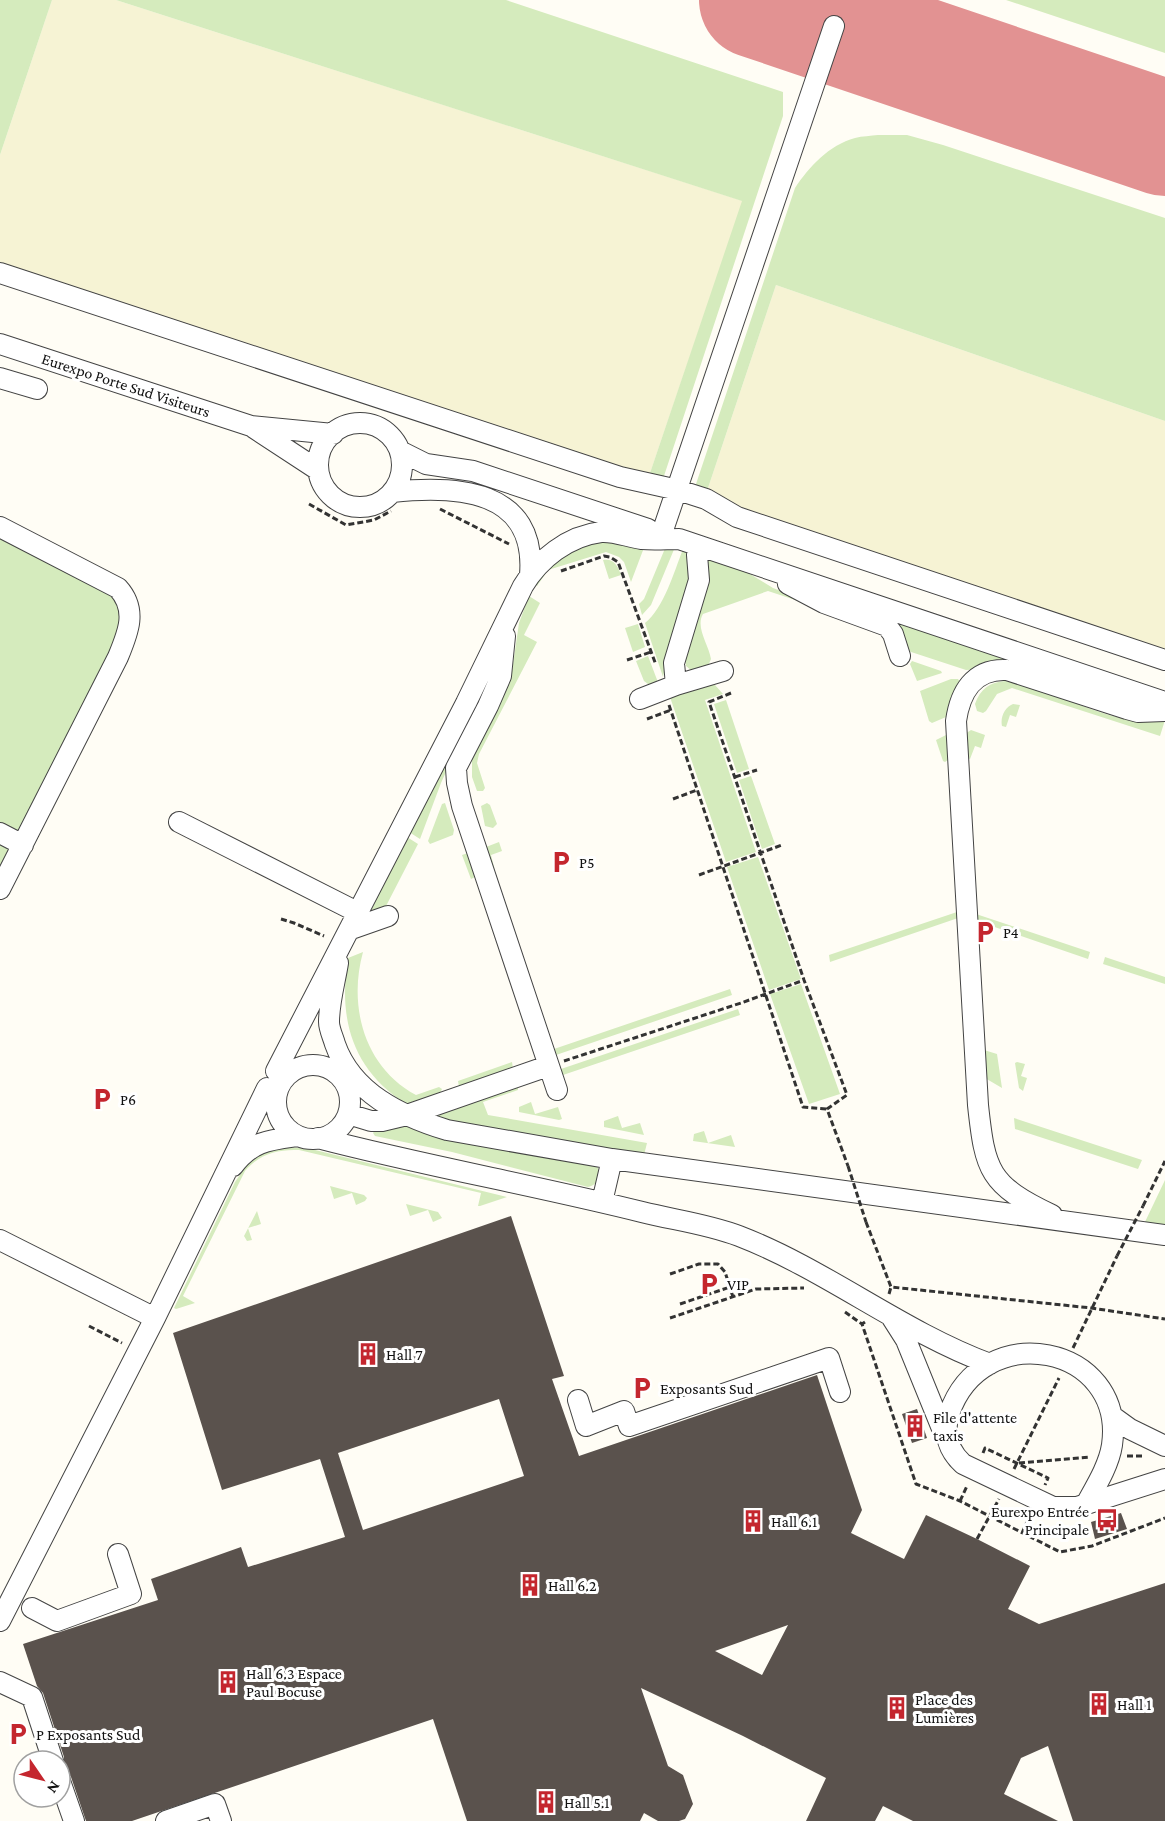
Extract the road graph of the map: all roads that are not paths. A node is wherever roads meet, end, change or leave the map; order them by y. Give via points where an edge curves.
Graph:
1 (834, 26) dead end
2 (0, 273) edge
3 (0, 344) edge
4 (0, 378) edge
5 (37, 389) dead end
6 (251, 426) junction
7 (333, 434) junction
8 (400, 451) junction
9 (318, 470) junction
10 (678, 490) junction
11 (395, 499) junction
12 (0, 527) edge
13 (670, 536) junction
14 (699, 546) junction
15 (747, 561) junction
16 (530, 575) junction
17 (506, 624) junction
18 (900, 656) dead end
19 (1165, 660) edge
20 (723, 671) dead end
21 (670, 686) junction
22 (640, 699) dead end
23 (1165, 702) edge
24 (1165, 711) edge
25 (179, 822) dead end
26 (0, 833) edge
27 (23, 844) junction
28 (0, 889) edge
29 (388, 916) dead end
30 (350, 929) junction
31 (548, 1066) junction
32 (276, 1082) junction
33 (557, 1090) dead end
34 (348, 1114) junction
35 (407, 1115) junction
36 (327, 1135) junction
37 (298, 1136) junction
38 (612, 1160) junction
39 (602, 1202) junction
40 (209, 1207) junction
41 (1070, 1223) junction
42 (1165, 1235) edge
43 (0, 1240) edge
44 (156, 1318) junction
45 (892, 1318) junction
46 (990, 1364) junction
47 (840, 1392) dead end
48 (578, 1400) dead end
49 (1112, 1416) junction
50 (946, 1437) junction
51 (1165, 1446) edge
52 (1165, 1479) edge
53 (1086, 1504) junction
54 (118, 1554) dead end
55 (32, 1608) dead end
56 (0, 1621) edge
57 (0, 1682) edge
58 (49, 1749) edge
59 (166, 1821) edge
60 (221, 1821) edge

1 - 10 street
2 - 10 street via 608,473
3 - 6 street, Eurexpo Porte Sud Visiteurs
4 - 5 street
6 - 7 street, Eurexpo Porte Sud Visiteurs
6 - 9 street, Eurexpo Porte Sud Visiteurs
7 - 8 street, Eurexpo Porte Sud Visiteurs via 344,426 370,424 388,434
7 - 9 street via 324,444
8 - 11 street via 402,465
8 - 13 street via 426,464 473,471
9 - 11 street, Eurexpo Porte Sud Visiteurs via 322,483 340,502 354,507
10 - 13 street
10 - 19 street via 737,517
11 - 16 street via 433,489 467,494 506,508 527,535
12 - 27 street via 118,588 130,607 127,636 118,657
13 - 14 street
13 - 16 street via 644,539 602,532 588,535 562,546
14 - 15 street
14 - 21 street via 699,580
15 - 18 street via 812,597 887,626
15 - 23 street
16 - 17 street
17 - 30 street
17 - 31 street via 501,676 456,768 457,783
20 - 21 street
21 - 22 street
24 - 41 street via 1138,712 1000,670 987,672 968,685 958,706 982,1146 991,1172 1011,1193
25 - 30 street
26 - 27 street
27 - 28 street
29 - 30 street
30 - 32 street
30 - 35 street via 328,1024 338,1053 366,1090
31 - 33 street
31 - 35 street
32 - 34 street via 303,1066 326,1067 336,1072 349,1091
32 - 37 street via 278,1112 289,1130
32 - 40 street
34 - 35 street via 371,1121
34 - 36 street via 343,1124
35 - 38 street via 447,1130
36 - 37 street
36 - 39 street via 372,1152
37 - 40 street via 264,1141 244,1153
38 - 39 street
38 - 41 street
39 - 45 street via 737,1235 825,1278
40 - 44 street
41 - 42 street
43 - 44 street
44 - 56 street
45 - 46 street
45 - 50 street via 906,1340
46 - 49 street via 1001,1358 1042,1353 1067,1361 1100,1389
46 - 50 street via 960,1392 948,1419
47 - 48 street via 829,1358 630,1426 624,1412 586,1426
49 - 51 street
49 - 53 street via 1109,1456
50 - 53 street via 954,1456 963,1464 1053,1508
52 - 53 street
54 - 55 street via 131,1594 57,1621
57 - 58 street via 32,1697
59 - 60 street via 215,1804

